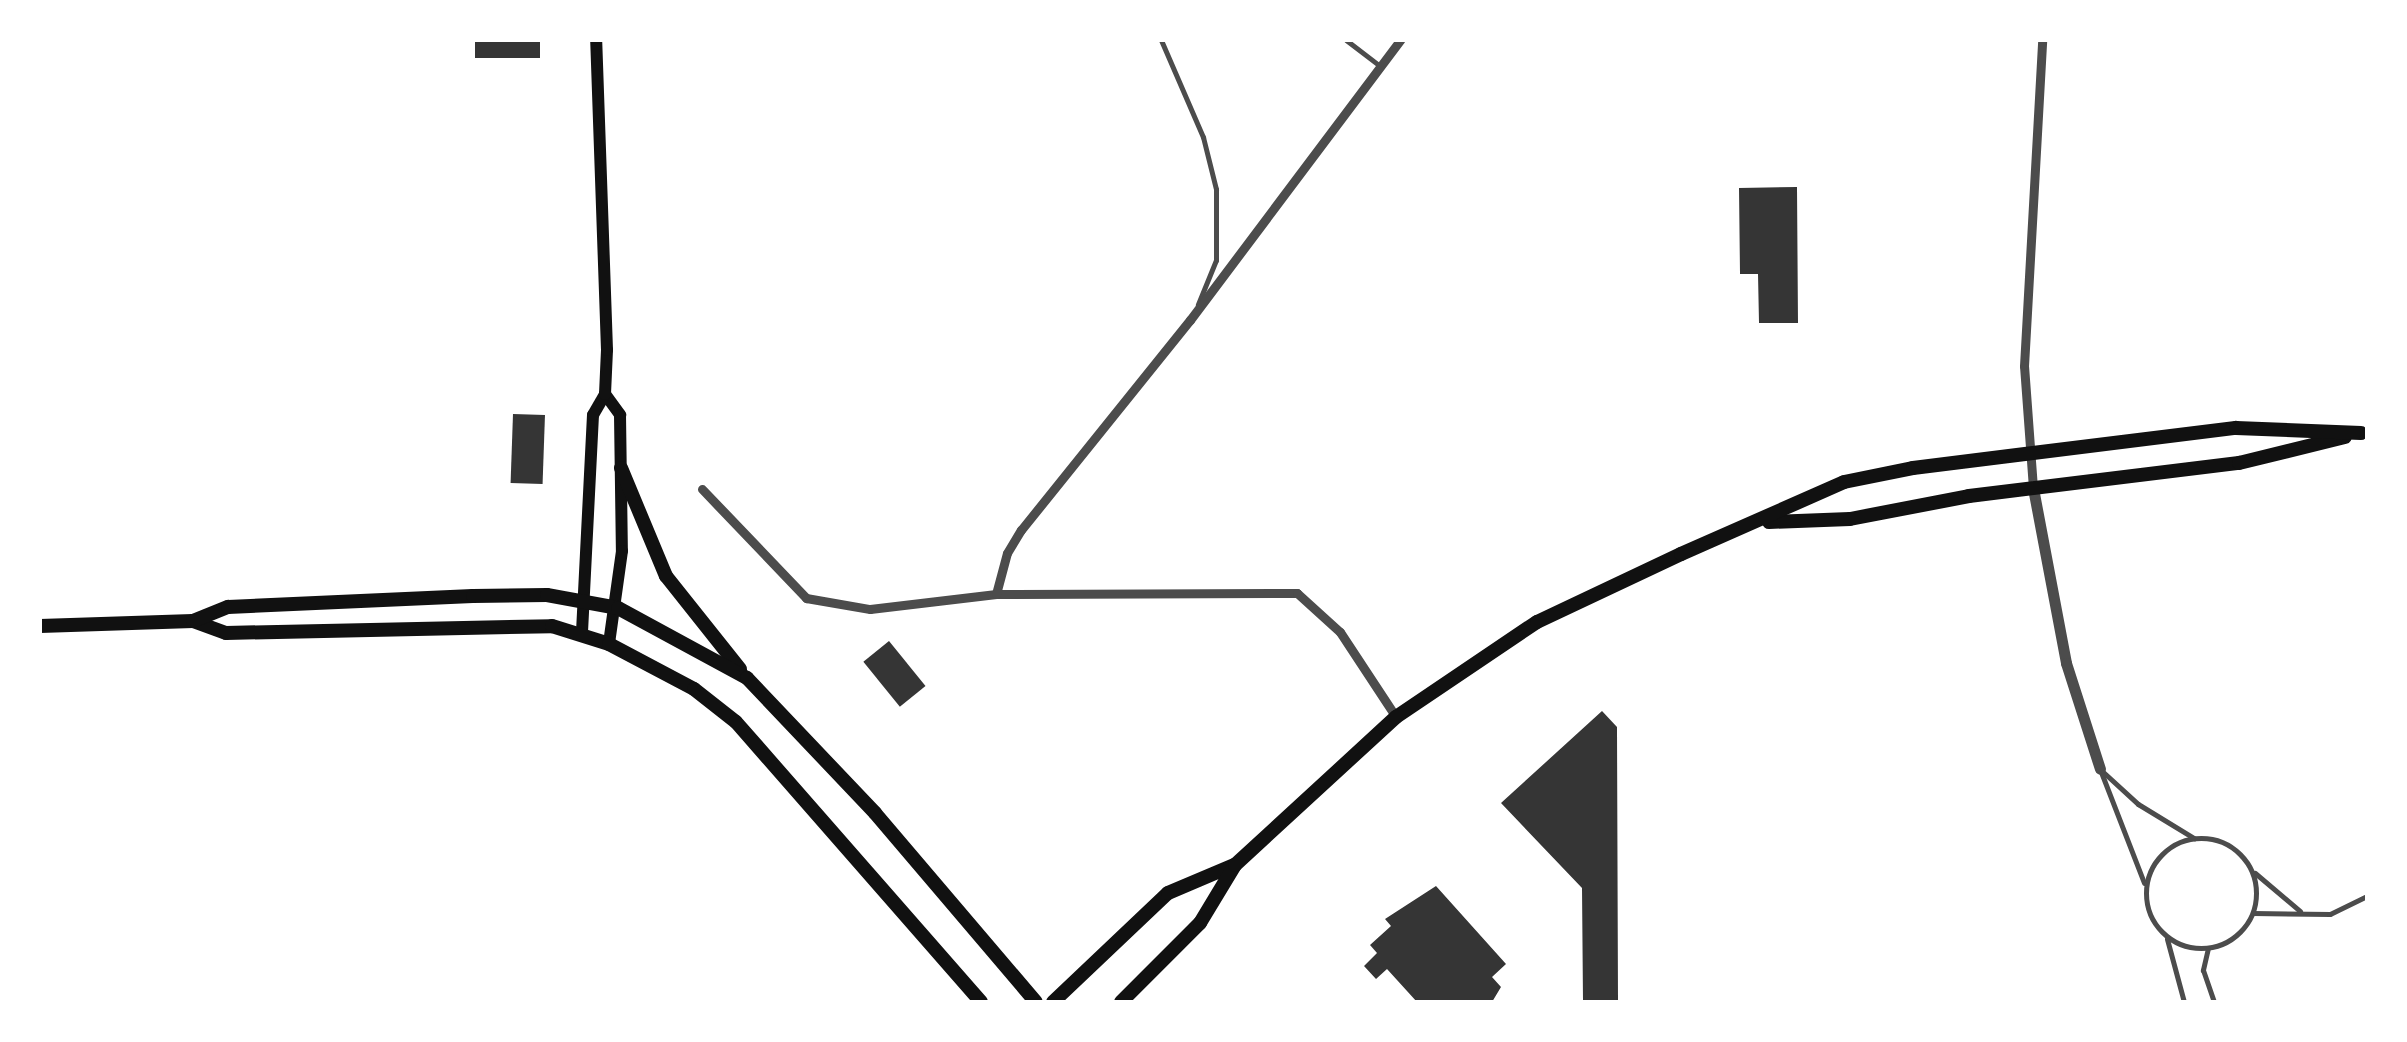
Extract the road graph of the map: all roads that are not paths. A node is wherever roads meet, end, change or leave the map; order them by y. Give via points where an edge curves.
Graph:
1 (596, 40) edge
2 (1161, 40) edge
3 (1346, 40) edge
4 (1400, 40) edge
5 (2042, 40) edge
6 (1380, 66) junction
7 (1190, 320) junction
8 (606, 394) junction
9 (2364, 433) edge
10 (2029, 452) junction
11 (621, 468) junction
12 (2033, 488) junction
13 (702, 489) dead end
14 (1763, 522) junction
15 (996, 594) junction
16 (585, 600) junction
17 (618, 608) junction
18 (193, 620) junction
19 (40, 626) edge
20 (582, 632) junction
21 (609, 644) junction
22 (746, 678) junction
23 (1396, 716) junction
24 (2100, 769) junction
25 (2194, 838) junction
26 (1235, 865) junction
27 (2253, 872) junction
28 (2146, 887) junction
29 (2367, 896) edge
30 (2253, 913) junction
31 (2302, 913) junction
32 (2166, 937) junction
33 (2208, 948) junction
34 (981, 1002) edge
35 (1036, 1002) edge
36 (1053, 1002) edge
37 (1121, 1002) edge
38 (2184, 1002) edge
39 (2214, 1002) edge

1 - 8 main road
2 - 7 lane via 1203,137 1217,197 1214,269
3 - 6 lane
4 - 6 street
5 - 10 street via 2024,366
6 - 7 street
7 - 15 street via 1022,530 1007,553
8 - 11 main road via 620,415
8 - 16 main road via 593,415
9 - 10 main road via 2236,428
9 - 12 main road via 2239,463
10 - 12 street
10 - 14 main road via 1844,482
11 - 17 main road
11 - 22 main road via 666,576
12 - 14 main road via 1850,518
12 - 24 street via 2066,663
13 - 15 street via 806,598 870,610
14 - 23 main road via 1537,622
15 - 23 street via 1298,592 1340,632
16 - 17 main road
16 - 18 main road via 473,596 228,606
16 - 20 main road
17 - 21 main road
17 - 22 main road
18 - 19 main road
18 - 20 main road via 226,633 552,626
20 - 21 main road
21 - 34 main road via 694,689 736,722
22 - 35 main road via 875,813
23 - 26 main road
24 - 25 lane via 2138,804
24 - 28 lane
25 - 27 lane via 2230,845
25 - 28 lane via 2162,854
26 - 36 main road via 1168,893
26 - 37 main road via 1200,923
27 - 30 lane
27 - 31 lane
28 - 32 lane via 2146,906
29 - 31 lane via 2330,914
30 - 31 lane
30 - 33 lane via 2236,938
32 - 33 lane
32 - 38 lane
33 - 39 lane via 2203,970

